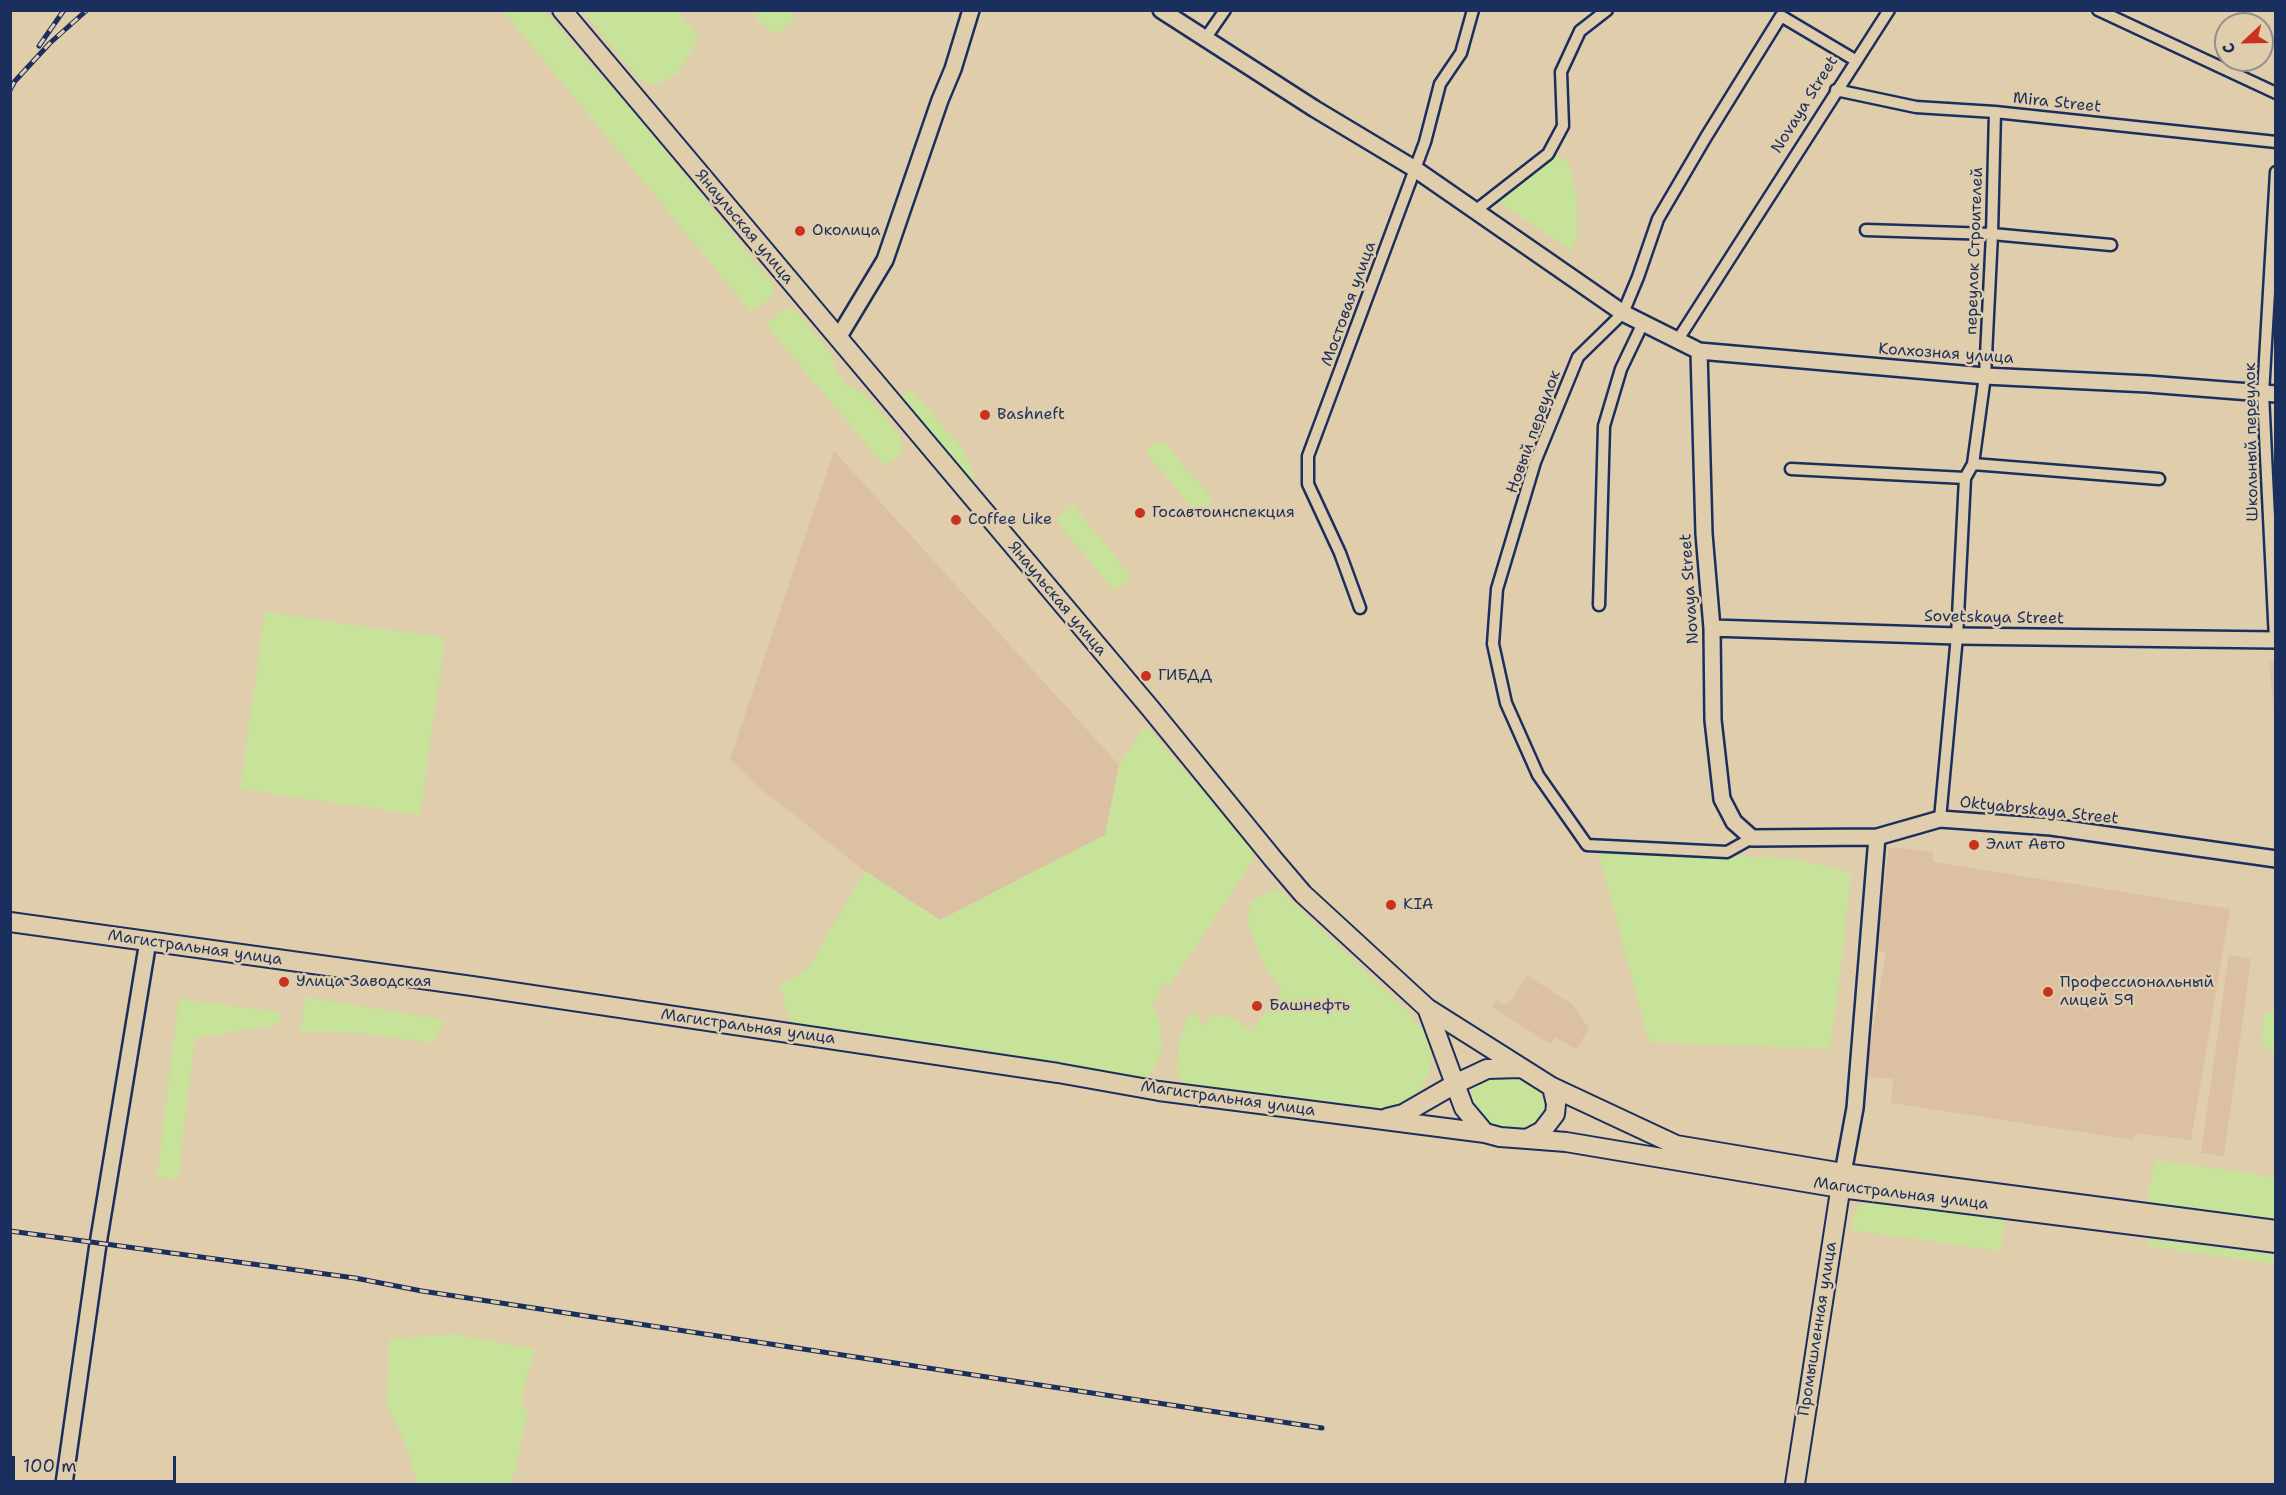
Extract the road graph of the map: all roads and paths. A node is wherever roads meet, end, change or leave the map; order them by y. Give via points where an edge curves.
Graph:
1 (562, 10) edge
2 (971, 10) edge
3 (1161, 10) edge
4 (1225, 10) edge
5 (1473, 10) edge
6 (1606, 10) edge
7 (1889, 10) edge
8 (2098, 10) edge
9 (1205, 39) junction
10 (1855, 60) junction
11 (1836, 90) junction
12 (2276, 93) edge
13 (1995, 112) junction
14 (2276, 142) edge
15 (1415, 169) junction
16 (2276, 172) edge
17 (1475, 210) junction
18 (1866, 230) dead end
19 (1992, 234) junction
20 (2111, 245) dead end
21 (1623, 313) junction
22 (1643, 323) junction
23 (838, 338) junction
24 (1677, 341) junction
25 (1699, 351) junction
26 (1985, 376) junction
27 (2269, 394) edge
28 (1972, 464) junction
29 (1791, 469) dead end
30 (1965, 478) junction
31 (2159, 478) dead end
32 (1599, 605) dead end
33 (1360, 608) dead end
34 (1712, 628) junction
35 (1957, 636) junction
36 (2275, 640) edge
37 (1940, 819) junction
38 (1877, 837) junction
39 (1752, 838) junction
40 (2276, 859) edge
41 (10, 922) edge
42 (148, 941) junction
43 (1427, 1008) junction
44 (1521, 1068) junction
45 (1455, 1084) junction
46 (1552, 1088) junction
47 (1382, 1120) junction
48 (1485, 1133) junction
49 (1527, 1139) junction
50 (1841, 1180) junction
51 (2276, 1230) edge
52 (2276, 1243) edge
53 (64, 1485) edge
54 (1795, 1485) edge

1 - 23 main road, Янаульская улица
2 - 23 street via 885,260
3 - 9 street, Колхозная улица
4 - 9 street
5 - 15 street, Мостовая улица via 1461,53 1440,84
6 - 17 street via 1580,30 1561,72 1563,126 1548,154
7 - 10 street, Novaya Street
8 - 12 street
9 - 15 street, Колхозная улица
10 - 11 street, Novaya Street
10 - 21 street, Новый переулок via 1781,16 1658,219
11 - 13 street, Mira Street via 1916,107
11 - 24 street, Novaya Street
13 - 14 street, Mira Street
13 - 19 street, переулок Строителей
15 - 17 street, Колхозная улица
15 - 33 street, Мостовая улица via 1308,456 1308,484
16 - 27 street, Школьный переулок
17 - 21 street, Колхозная улица
18 - 19 street
19 - 20 street
19 - 26 street, переулок Строителей
21 - 22 street, Колхозная улица
21 - 39 street, Новый переулок via 1578,357 1535,462 1497,589 1492,644 1506,703 1538,775 1587,845 1726,852
22 - 24 street, Колхозная улица
22 - 32 street via 1621,369 1604,426
23 - 43 main road, Янаульская улица via 1274,860 1304,894
24 - 25 street, Колхозная улица
25 - 26 street, Колхозная улица
25 - 34 street, Novaya Street via 1704,534
26 - 27 street, Колхозная улица
26 - 28 street, переулок Строителей
27 - 36 street, Школьный переулок
28 - 30 street, переулок Строителей
28 - 31 street
29 - 30 street
30 - 35 street, переулок Строителей
34 - 35 street, Sovetskaya Street
34 - 39 street, Novaya Street via 1713,720 1722,799 1734,822
35 - 36 street, Sovetskaya Street
35 - 37 street, переулок Строителей
37 - 38 street, Oktyabrskaya Street
37 - 40 street, Oktyabrskaya Street via 2051,827
38 - 39 street, Oktyabrskaya Street
38 - 50 street via 1856,1108
41 - 42 main road, Магистральная улица
42 - 47 main road, Магистральная улица via 1046,1071 1160,1091
42 - 53 street via 98,1244
43 - 44 main road, Магистральная улица
43 - 45 main road
44 - 45 main road via 1487,1069
44 - 46 main road, Магистральная улица
45 - 47 main road via 1403,1114
45 - 48 main road via 1464,1108
46 - 49 main road via 1555,1114 1542,1131
46 - 50 main road, Магистральная улица via 1676,1145
47 - 48 main road, Магистральная улица
48 - 49 main road, Магистральная улица
49 - 50 main road, Магистральная улица
50 - 51 main road, Магистральная улица
50 - 52 main road, Магистральная улица
50 - 54 main road, Промышленная улица

